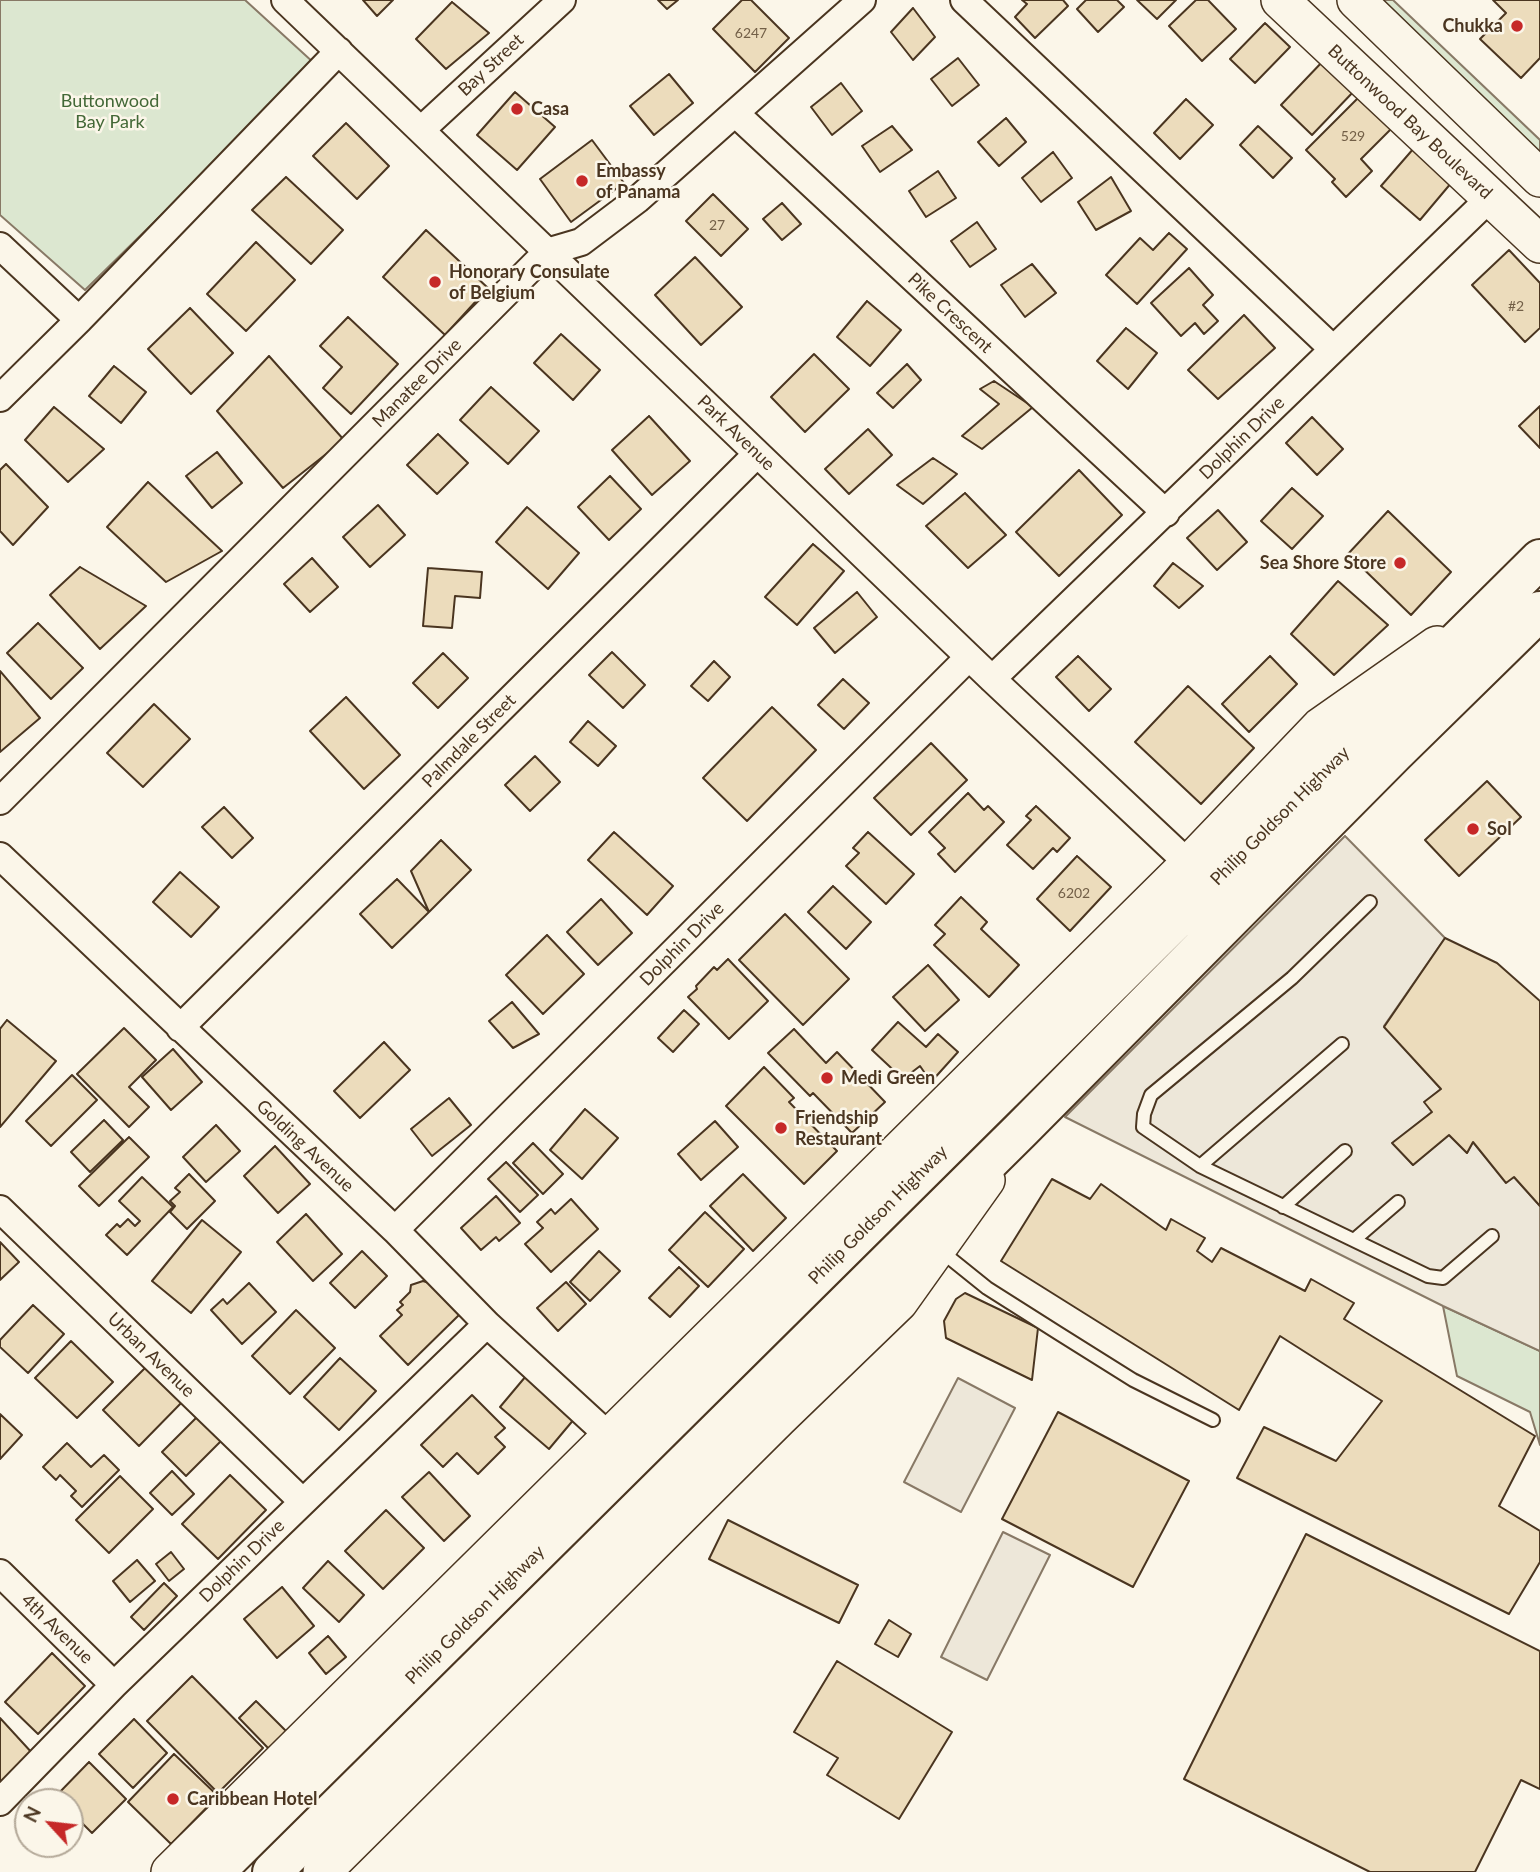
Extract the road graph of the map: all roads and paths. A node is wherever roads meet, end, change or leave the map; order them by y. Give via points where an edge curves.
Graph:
1 (285, 0) edge
2 (562, 0) edge
3 (862, 0) edge
4 (964, 0) edge
5 (1280, 0) edge
6 (1356, 0) edge
7 (339, 51) junction
8 (735, 113) junction
9 (421, 130) junction
10 (1540, 178) edge
11 (1491, 197) junction
12 (1540, 244) edge
13 (0, 246) edge
14 (548, 252) junction
15 (79, 320) junction
16 (1333, 349) junction
17 (0, 398) edge
18 (757, 454) junction
19 (1166, 513) junction
20 (1540, 559) edge
21 (1490, 609) junction
22 (1540, 611) edge
23 (969, 657) junction
24 (992, 680) junction
25 (0, 801) edge
26 (0, 856) edge
27 (1189, 864) junction
28 (1370, 902) dead end
29 (180, 1028) junction
30 (1342, 1044) dead end
31 (1021, 1130) junction
32 (1345, 1150) dead end
33 (1200, 1166) junction
34 (1398, 1202) dead end
35 (1283, 1207) junction
36 (0, 1209) edge
37 (394, 1230) junction
38 (1492, 1236) dead end
39 (1354, 1240) junction
40 (937, 1248) junction
41 (487, 1324) junction
42 (1213, 1420) dead end
43 (609, 1436) junction
44 (303, 1502) junction
45 (0, 1573) edge
46 (114, 1685) junction
47 (0, 1802) edge
48 (170, 1872) edge
49 (215, 1872) edge
50 (272, 1872) edge
51 (322, 1872) edge

1 - 7 street, Park Avenue
2 - 9 street, Bay Street
3 - 8 street, Manatee Drive
4 - 16 street
5 - 11 street, Buttonwood Bay Boulevard
6 - 10 street
7 - 9 street, Park Avenue
7 - 15 street
8 - 14 street, Manatee Drive via 638,200 581,242
8 - 19 street, Pike Crescent
9 - 14 street, Park Avenue
11 - 12 street, Buttonwood Bay Boulevard
11 - 16 street, Dolphin Drive
13 - 15 street
14 - 18 street, Park Avenue
14 - 25 street, Manatee Drive
15 - 17 street
16 - 19 street, Dolphin Drive
18 - 23 street, Park Avenue
18 - 29 street, Palmdale Street
19 - 24 street, Dolphin Drive
20 - 21 main road, Philip Goldson Highway
21 - 27 street via 1320,727
21 - 49 main road, Philip Goldson Highway
22 - 31 main road, Philip Goldson Highway
23 - 24 street, Park Avenue
23 - 37 street, Dolphin Drive
24 - 27 street, Park Avenue
26 - 29 street, Golding Avenue
27 - 43 street
28 - 33 lane via 1292,978 1152,1095 1143,1127
29 - 37 street, Golding Avenue
30 - 33 lane
31 - 40 street
31 - 50 main road, Philip Goldson Highway
32 - 35 lane
33 - 35 lane
34 - 39 lane
35 - 39 lane
36 - 44 street, Urban Avenue
37 - 41 street, Golding Avenue
38 - 39 lane via 1443,1278 1429,1276
40 - 42 lane via 987,1288 1133,1380
40 - 51 street via 899,1302
41 - 43 street, Golding Avenue
41 - 44 street, Dolphin Drive
43 - 48 street
44 - 46 street, Dolphin Drive
45 - 46 street, 4th Avenue
46 - 47 street, Dolphin Drive

